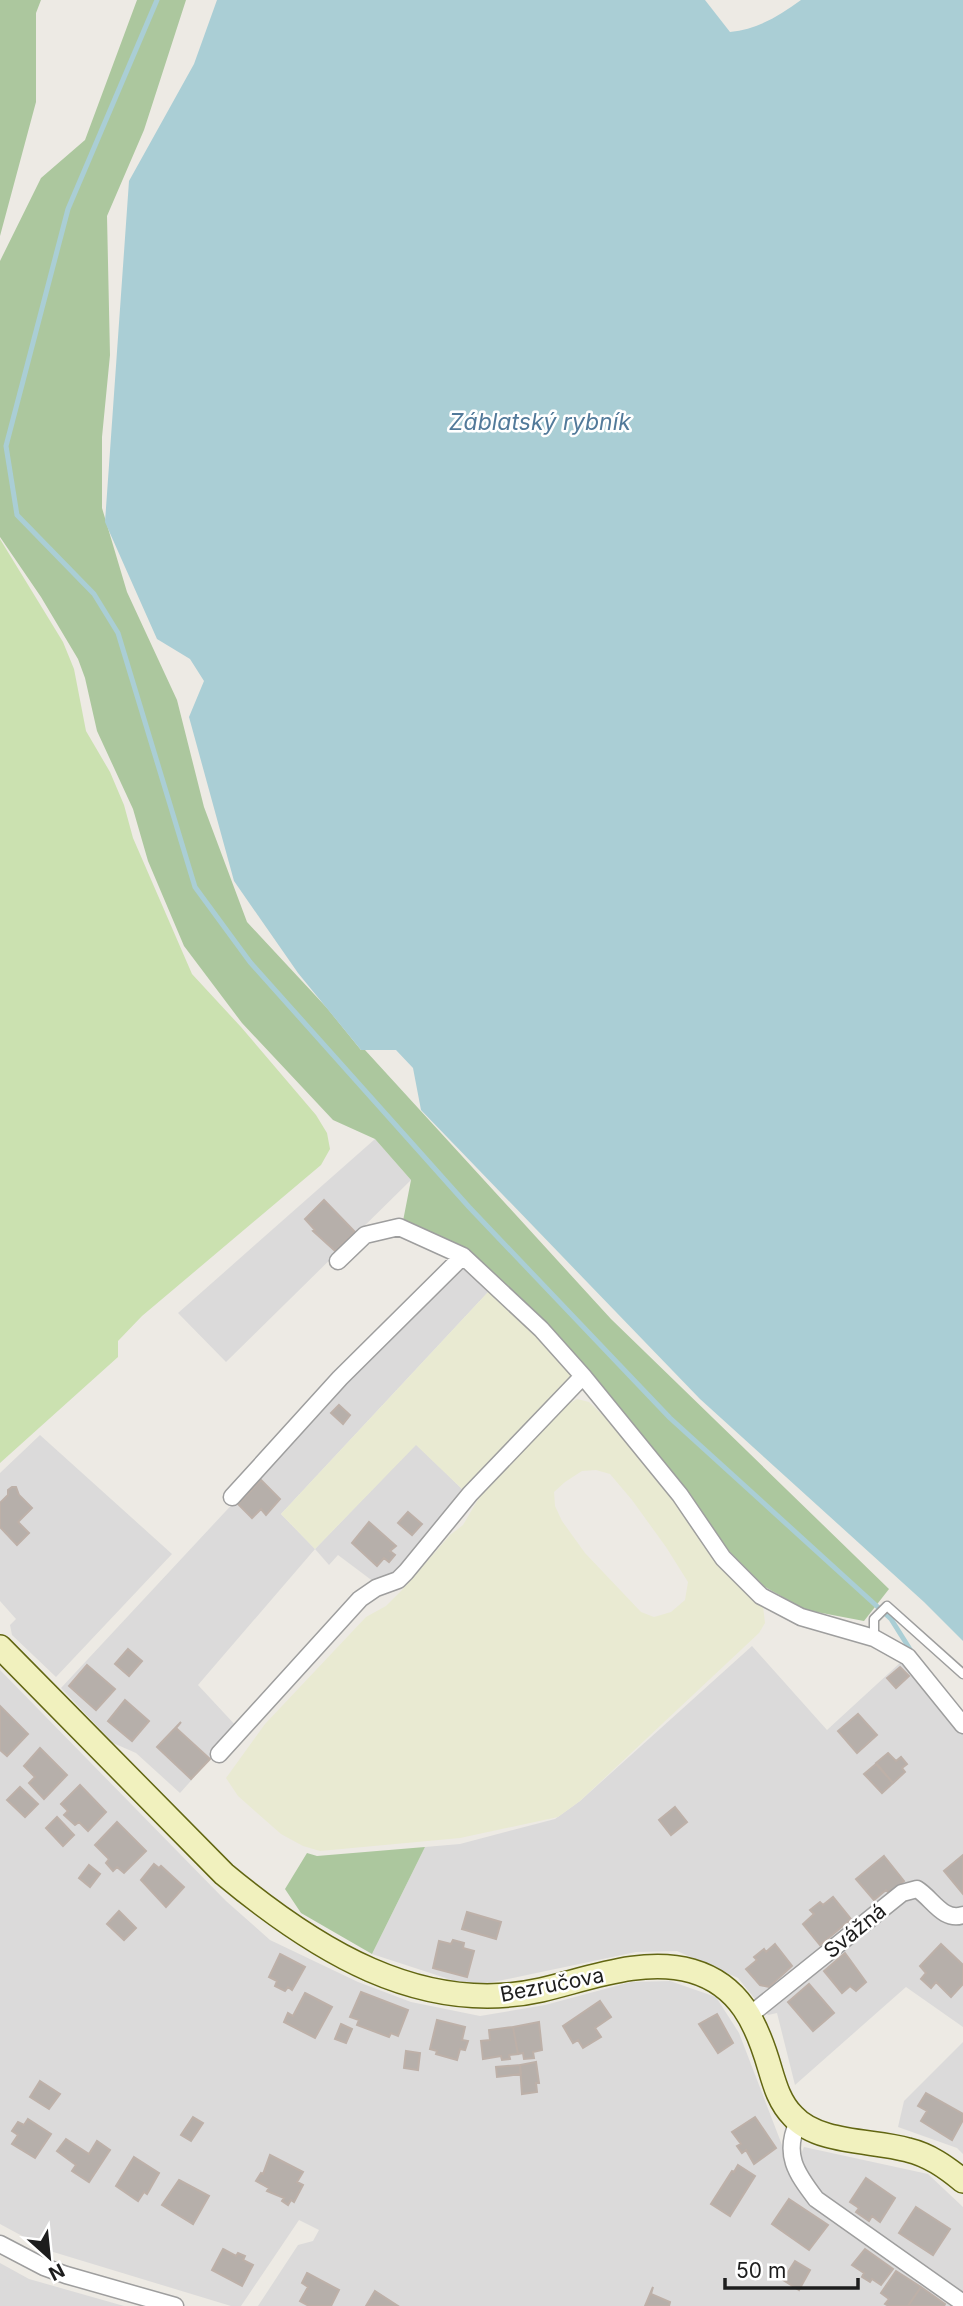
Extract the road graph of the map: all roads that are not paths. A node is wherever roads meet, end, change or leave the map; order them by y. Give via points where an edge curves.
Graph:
1 (463, 1256) junction
2 (338, 1261) dead end
3 (583, 1376) junction
4 (232, 1497) dead end
5 (874, 1639) junction
6 (0, 1647) edge
7 (963, 1674) edge
8 (963, 1725) edge
9 (219, 1754) dead end
10 (963, 1915) edge
11 (750, 2015) junction
12 (798, 2122) junction
13 (963, 2181) edge
14 (0, 2244) edge
15 (963, 2302) edge
16 (175, 2306) edge

1 - 2 street via 399,1227 365,1235
1 - 3 street via 541,1329
1 - 4 street via 340,1378
3 - 5 street via 680,1495 723,1558 761,1596 801,1617
3 - 9 street via 470,1494 406,1572 360,1599
5 - 7 lane via 874,1619 887,1606
5 - 8 street via 908,1657
6 - 11 main road, Bezručova via 224,1874 286,1923 359,1964 410,1984 477,1997 538,1991 645,1967 678,1968 721,1984
10 - 11 street, Svážná via 945,1915 917,1889 902,1893
11 - 12 main road, Bezručova via 784,2105
12 - 13 main road via 828,2136 910,2150
12 - 15 street via 789,2146 816,2199
14 - 16 street via 66,2275

